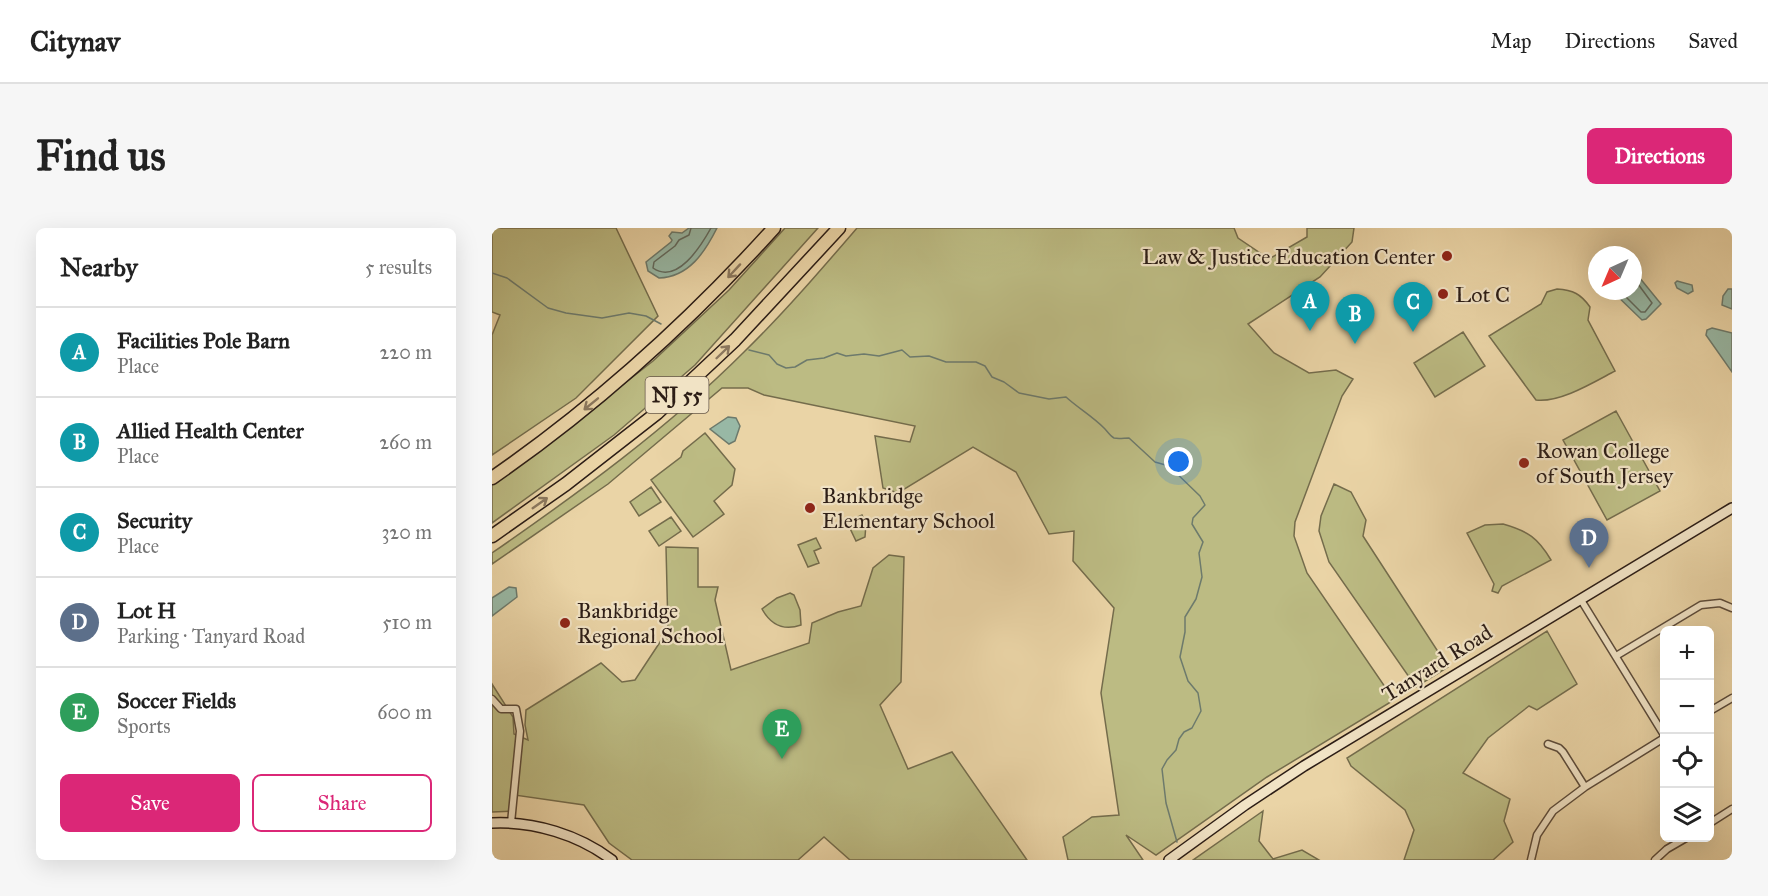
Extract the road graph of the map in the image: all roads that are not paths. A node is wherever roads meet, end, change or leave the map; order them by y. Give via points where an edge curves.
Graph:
1 (774, 228) edge
2 (840, 228) edge
3 (492, 478) edge
4 (1732, 508) edge
5 (492, 536) edge
6 (1581, 600) junction
7 (1732, 608) edge
8 (1616, 656) junction
9 (1732, 698) edge
10 (492, 699) edge
11 (1714, 709) edge
12 (1664, 734) edge
13 (1660, 739) edge
14 (1548, 744) dead end
15 (1585, 787) junction
16 (1732, 809) edge
17 (1714, 820) edge
18 (492, 823) edge
19 (511, 823) junction
20 (1678, 842) edge
21 (612, 860) edge
22 (1169, 860) edge
23 (1531, 860) edge
24 (1655, 860) edge

1 -> 3 highway, NJ 55 via 692,316 632,370
5 -> 2 highway, NJ 55 via 657,413 735,340
4 - 6 street, Tanyard Road
6 - 8 street
6 - 22 street, Tanyard Road via 1304,766
7 - 8 street via 1720,603 1701,605
8 - 12 street
9 - 11 street
10 - 19 street via 501,709 516,709 519,731
13 - 15 street
14 - 15 street via 1563,752
15 - 23 street via 1549,815
16 - 17 street
18 - 19 street
19 - 21 street via 572,837
20 - 24 street

